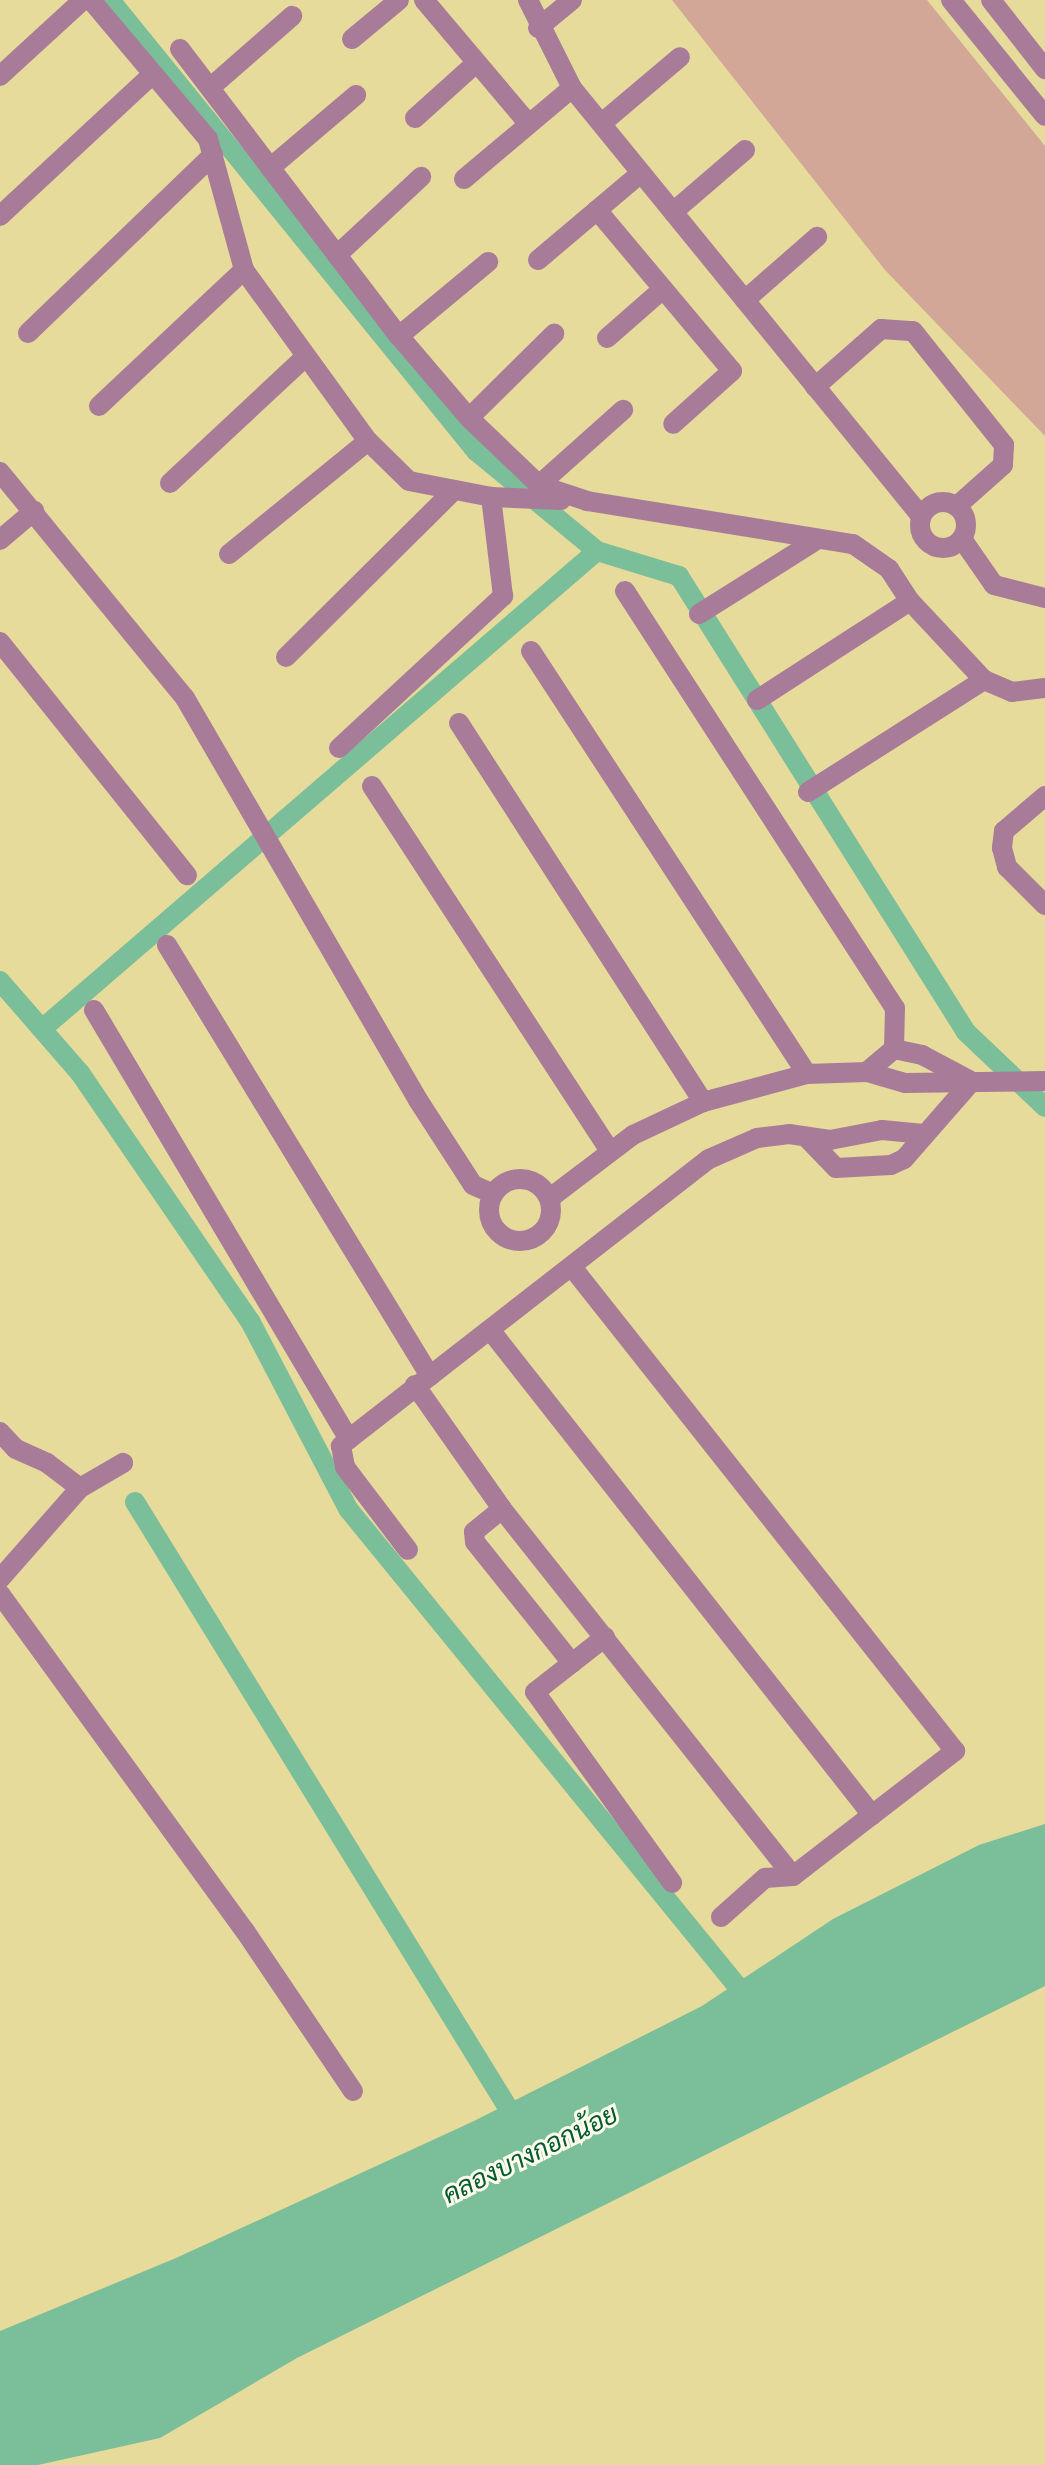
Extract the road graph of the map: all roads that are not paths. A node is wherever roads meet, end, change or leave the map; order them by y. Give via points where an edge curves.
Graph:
1 (83, 0) edge
2 (91, 0) edge
3 (399, 0) edge
4 (424, 0) edge
5 (528, 0) edge
6 (572, 0) edge
7 (951, 0) edge
8 (991, 0) edge
9 (292, 16) dead end
10 (538, 28) junction
11 (352, 39) dead end
12 (180, 49) dead end
13 (680, 57) dead end
14 (476, 63) junction
15 (1045, 69) edge
16 (153, 74) junction
17 (0, 76) edge
18 (211, 87) junction
19 (572, 88) junction
20 (356, 95) dead end
21 (1045, 116) edge
22 (415, 118) dead end
23 (528, 123) junction
24 (602, 123) junction
25 (745, 150) dead end
26 (213, 155) junction
27 (270, 168) junction
28 (641, 173) junction
29 (421, 177) dead end
30 (464, 179) dead end
31 (597, 210) junction
32 (673, 212) junction
33 (0, 216) edge
34 (817, 237) dead end
35 (337, 255) junction
36 (538, 260) dead end
37 (488, 262) dead end
38 (244, 270) junction
39 (663, 289) junction
40 (745, 300) junction
41 (28, 333) dead end
42 (554, 334) dead end
43 (399, 336) junction
44 (607, 338) dead end
45 (305, 357) junction
46 (815, 387) junction
47 (99, 406) dead end
48 (623, 410) dead end
49 (469, 418) junction
50 (673, 424) dead end
51 (368, 441) junction
52 (0, 472) edge
53 (170, 483) dead end
54 (539, 485) junction
55 (454, 490) junction
56 (491, 497) junction
57 (587, 501) junction
58 (957, 506) junction
59 (34, 511) junction
60 (921, 516) junction
61 (818, 539) junction
62 (962, 539) junction
63 (0, 540) edge
64 (229, 554) dead end
65 (625, 591) dead end
66 (1045, 598) edge
67 (910, 601) junction
68 (699, 614) dead end
69 (0, 642) edge
70 (531, 651) dead end
71 (286, 657) dead end
72 (984, 680) junction
73 (1045, 688) edge
74 (757, 700) dead end
75 (459, 723) dead end
76 (339, 748) dead end
77 (372, 786) dead end
78 (808, 792) dead end
79 (1045, 796) edge
80 (187, 875) dead end
81 (1045, 905) edge
82 (167, 945) dead end
83 (94, 1010) dead end
84 (894, 1049) junction
85 (867, 1072) junction
86 (807, 1074) junction
87 (972, 1081) junction
88 (1045, 1081) edge
89 (703, 1102) junction
90 (924, 1134) junction
91 (808, 1139) junction
92 (610, 1151) junction
93 (493, 1194) junction
94 (550, 1198) junction
95 (572, 1267) junction
96 (491, 1331) junction
97 (422, 1380) junction
98 (0, 1432) edge
99 (349, 1439) junction
100 (123, 1463) dead end
101 (80, 1488) junction
102 (502, 1509) junction
103 (408, 1550) dead end
104 (0, 1579) edge
105 (0, 1594) edge
106 (605, 1637) junction
107 (572, 1663) junction
108 (872, 1815) junction
109 (793, 1876) junction
110 (672, 1883) dead end
111 (721, 1917) dead end
112 (353, 2091) dead end

1 - 17 street
2 - 16 street
3 - 11 street
4 - 14 street
5 - 10 street
6 - 10 street
7 - 21 street
8 - 15 street
9 - 18 street
10 - 19 street
12 - 18 street
13 - 24 street
14 - 22 street
14 - 23 street
16 - 26 street via 208,139
16 - 33 street
18 - 27 street
19 - 23 street
19 - 24 street
20 - 27 street
23 - 30 street
24 - 28 street
25 - 32 street
26 - 38 street
26 - 41 street
27 - 35 street
28 - 31 street
28 - 32 street
29 - 35 street
31 - 36 street
31 - 39 street
32 - 40 street
34 - 40 street
35 - 43 street
37 - 43 street
38 - 45 street
38 - 47 street
39 - 44 street
39 - 50 street via 732,371
40 - 46 street
42 - 49 street
43 - 49 street
45 - 51 street
45 - 53 street
46 - 58 street via 881,329 913,331 1004,445 1003,465
46 - 60 street
48 - 54 street
49 - 54 street
51 - 55 street via 409,481
51 - 64 street
52 - 59 street
54 - 57 street
55 - 56 street
55 - 71 street
56 - 57 street
56 - 76 street via 503,596
57 - 61 street
58 - 60 street via 937,502
58 - 62 street via 965,518
59 - 63 street
59 - 93 street via 185,698 280,869 473,1185
60 - 62 street via 921,531 929,544 950,548
61 - 67 street via 853,544 889,569
61 - 68 street
62 - 66 street via 994,585
65 - 84 street via 895,1008
67 - 72 street
67 - 74 street
69 - 80 street
70 - 86 street
72 - 73 street via 1012,692
72 - 78 street
75 - 89 street
77 - 92 street
79 - 81 street via 1004,831 1002,848 1007,867
82 - 97 street
83 - 99 street
84 - 85 street
84 - 87 street via 922,1055
85 - 86 street
85 - 87 street via 905,1083
86 - 89 street
87 - 88 street
87 - 90 street
89 - 92 street
90 - 91 street via 882,1130
90 - 91 street via 904,1159 864,1169 836,1168
91 - 95 street via 789,1134 757,1138 694,1167
92 - 94 street
93 - 94 street via 519,1178 540,1185
93 - 94 street via 489,1208 499,1234 526,1242 548,1226
95 - 96 street
95 - 108 street via 955,1751
96 - 97 street
96 - 108 street
97 - 99 street
97 - 102 street
98 - 101 street via 16,1449 47,1463
99 - 103 street via 341,1446 345,1467
100 - 101 street
101 - 104 street
102 - 106 street
102 - 107 street via 477,1528 473,1538
105 - 112 street via 245,1931
106 - 107 street
106 - 109 street
107 - 110 street via 535,1692
108 - 109 street
109 - 111 street via 765,1878

